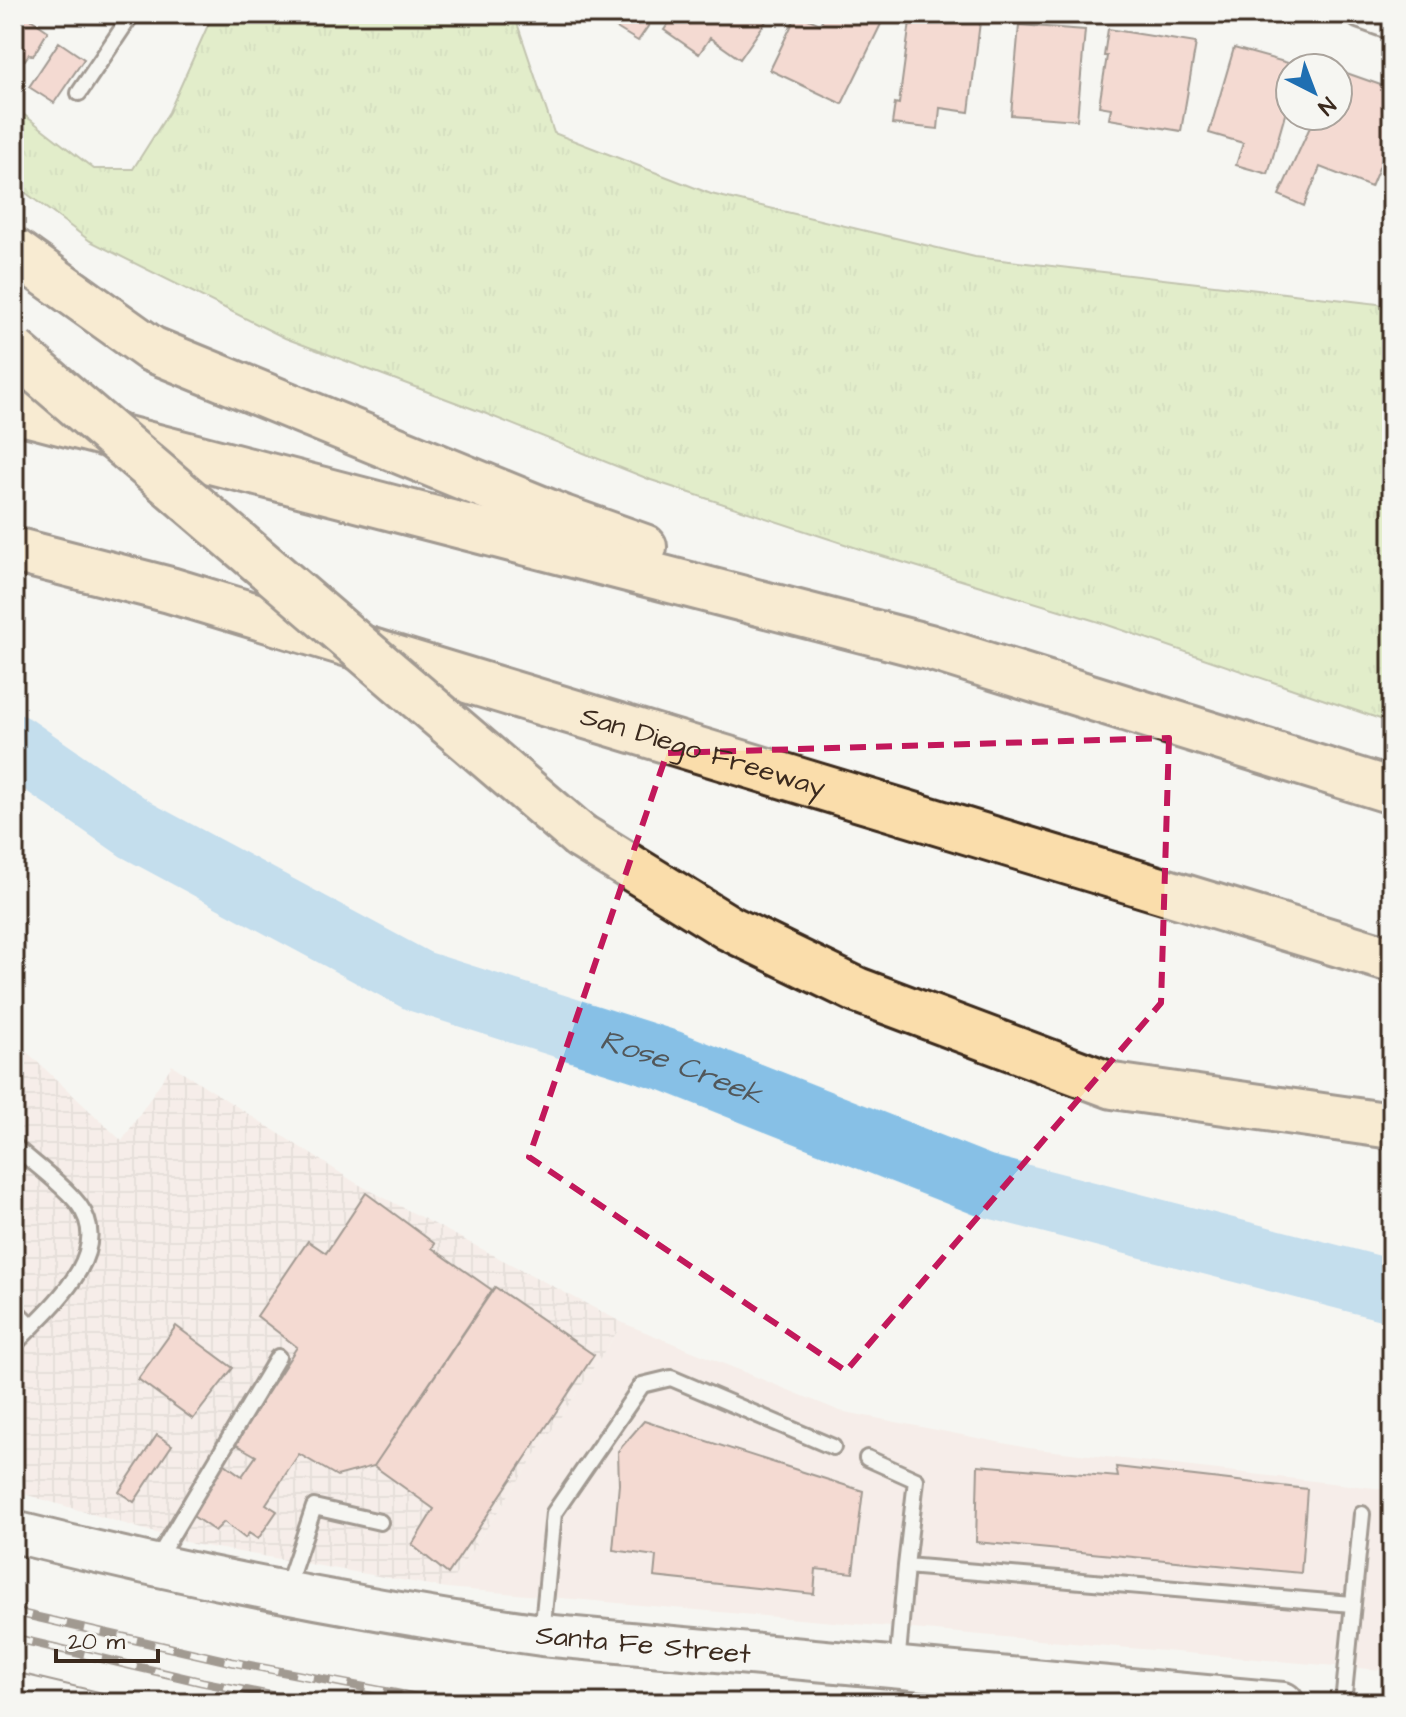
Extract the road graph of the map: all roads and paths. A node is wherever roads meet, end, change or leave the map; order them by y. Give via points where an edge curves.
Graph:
1 (132, 14) edge
2 (1361, 14) edge
3 (1392, 25) edge
4 (79, 93) dead end
5 (14, 251) edge
6 (14, 351) edge
7 (14, 410) edge
8 (14, 550) edge
9 (929, 647) junction
10 (1392, 791) edge
11 (1392, 960) edge
12 (1392, 1126) edge
13 (14, 1146) edge
14 (14, 1309) edge
15 (31, 1326) junction
16 (14, 1345) edge
17 (278, 1357) dead end
18 (833, 1447) dead end
19 (867, 1458) dead end
20 (1362, 1514) dead end
21 (380, 1522) dead end
22 (14, 1532) edge
23 (152, 1566) junction
24 (906, 1566) junction
25 (285, 1594) junction
26 (1352, 1604) junction
27 (542, 1635) junction
28 (897, 1666) junction
29 (1283, 1703) edge
30 (1343, 1703) edge

1 - 4 lane
2 - 3 street
5 - 9 highway via 151,349 563,518
6 - 12 highway, bridge via 580,836 729,928 857,990 1113,1086
7 - 9 highway
8 - 11 highway, San Diego Freeway via 170,590
9 - 10 highway
13 - 15 lane via 79,1205 91,1228 89,1251 66,1290
14 - 15 lane
15 - 16 lane
17 - 23 lane
18 - 27 lane via 671,1378 642,1385 554,1513
19 - 24 lane via 916,1480
20 - 26 lane
21 - 25 lane via 314,1507
22 - 23 street, Santa Fe Street
23 - 25 street, Santa Fe Street
24 - 26 lane
24 - 28 lane
25 - 27 street, Santa Fe Street
26 - 30 lane
27 - 28 street, Santa Fe Street
28 - 29 street, Santa Fe Street

